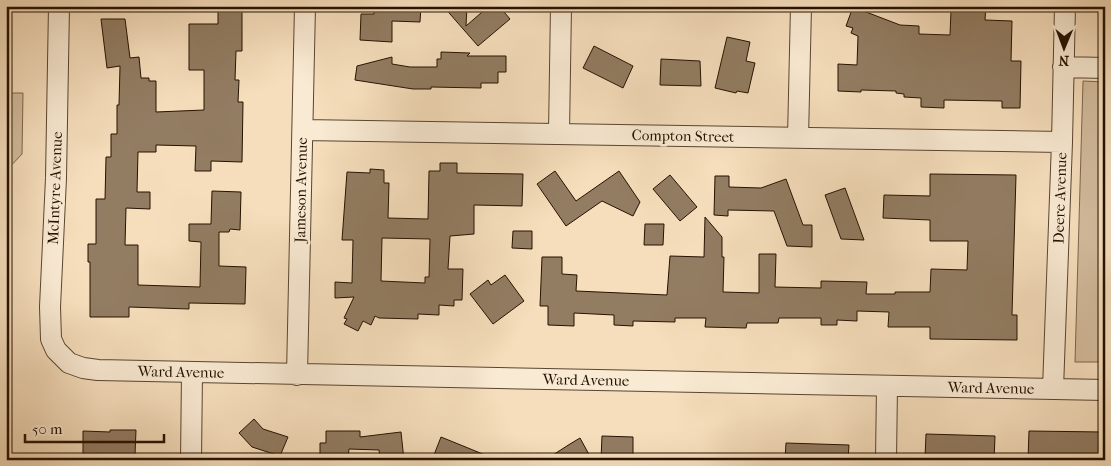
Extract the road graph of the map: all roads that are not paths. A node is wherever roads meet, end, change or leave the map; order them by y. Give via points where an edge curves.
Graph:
1 (59, 6) edge
2 (305, 6) edge
3 (561, 6) edge
4 (801, 6) edge
5 (1065, 6) edge
6 (1063, 67) junction
7 (1105, 68) edge
8 (303, 130) junction
9 (559, 133) junction
10 (798, 138) junction
11 (1062, 142) junction
12 (69, 362) joint
13 (192, 372) junction
14 (297, 374) junction
15 (888, 386) junction
16 (1054, 389) junction
17 (1105, 390) edge
18 (191, 460) edge
19 (886, 460) edge

1 - 12 street, McIntyre Avenue via 50,306 51,339 56,350
2 - 8 street, Jameson Avenue
3 - 9 street
4 - 10 street
5 - 6 street, Deere Avenue
6 - 7 street
6 - 11 street, Deere Avenue
8 - 9 street, Compton Street
8 - 14 street, Jameson Avenue
9 - 10 street, Compton Street
10 - 11 street, Compton Street
11 - 16 street, Deere Avenue
12 - 13 street, Ward Avenue via 98,370
13 - 14 street, Ward Avenue
13 - 18 street
14 - 15 street, Ward Avenue
15 - 16 street, Ward Avenue
15 - 19 street
16 - 17 street, Ward Avenue

